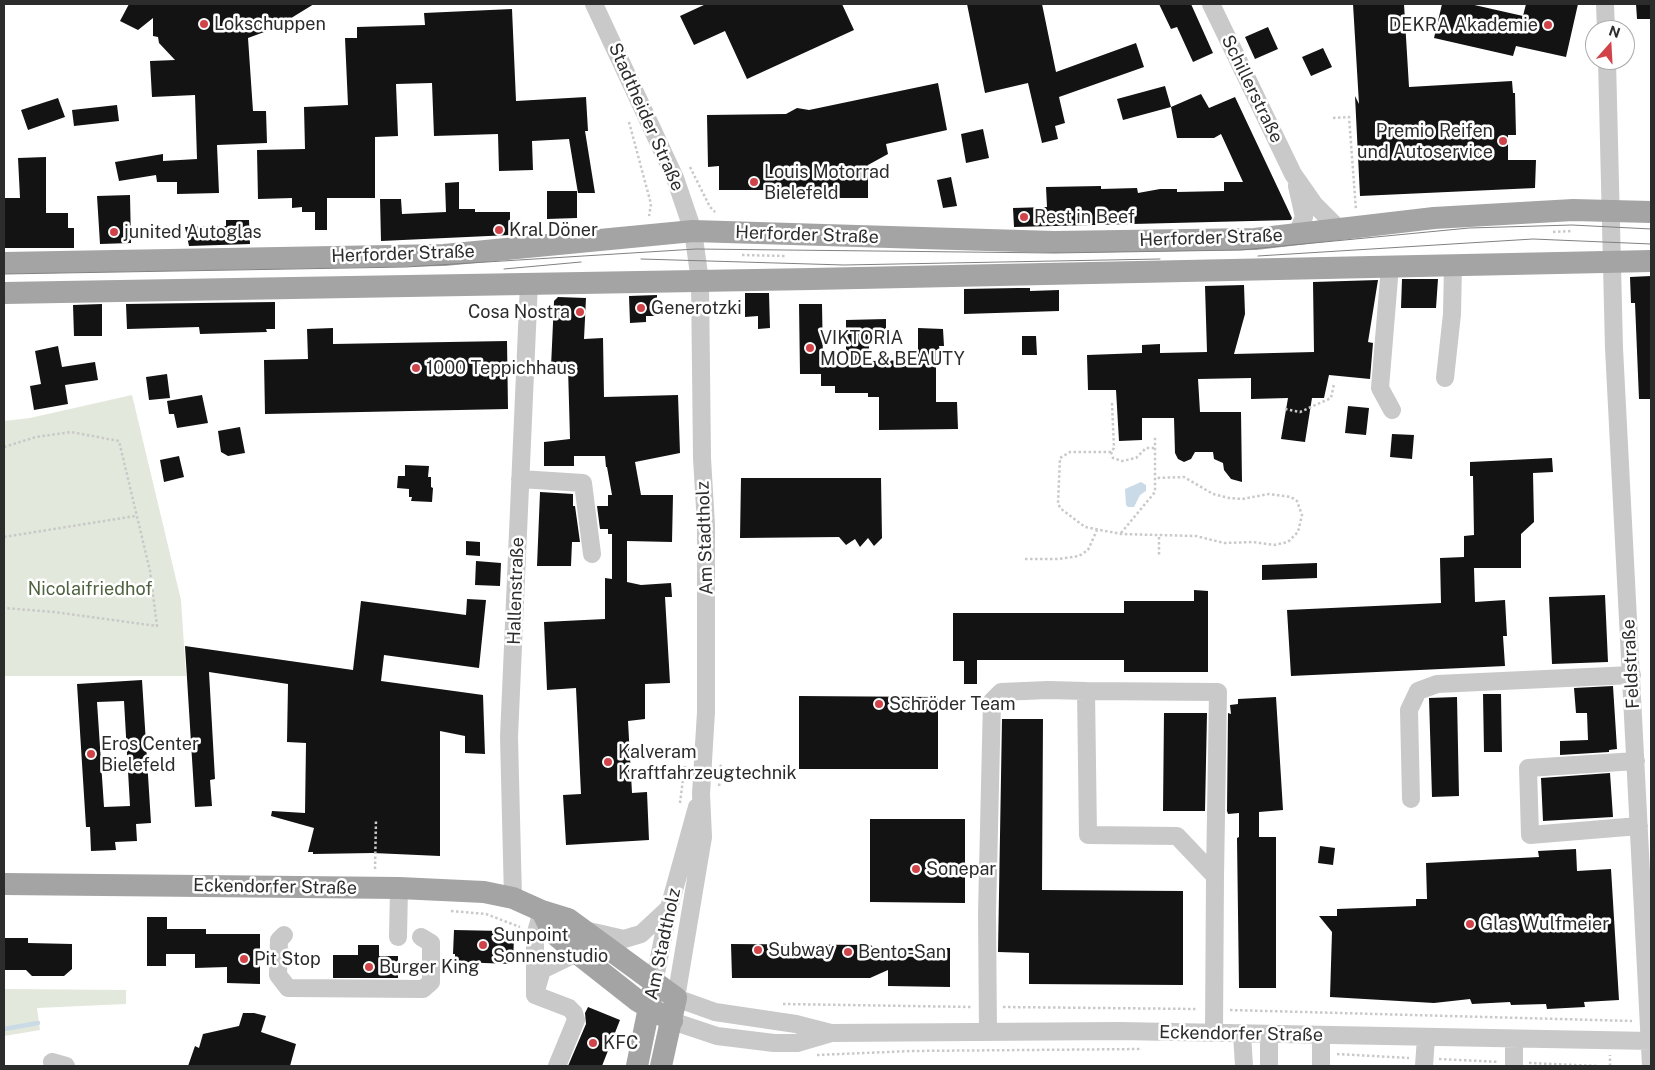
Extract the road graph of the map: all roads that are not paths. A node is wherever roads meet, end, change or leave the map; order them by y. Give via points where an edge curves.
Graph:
1 (594, 4) edge
2 (1211, 4) edge
3 (1605, 4) edge
4 (1606, 20) edge
5 (1607, 70) edge
6 (1293, 174) junction
7 (1609, 210) junction
8 (1651, 212) edge
9 (1339, 229) junction
10 (693, 231) junction
11 (1297, 234) junction
12 (1610, 261) junction
13 (1651, 261) edge
14 (4, 262) edge
15 (1453, 265) junction
16 (1390, 266) junction
17 (700, 281) junction
18 (529, 284) junction
19 (4, 292) edge
20 (1445, 378) dead end
21 (1392, 410) dead end
22 (520, 478) junction
23 (592, 554) dead end
24 (1632, 675) junction
25 (1086, 691) junction
26 (1636, 760) junction
27 (701, 794) junction
28 (1411, 799) dead end
29 (1639, 826) junction
30 (1215, 876) junction
31 (4, 884) edge
32 (399, 888) junction
33 (513, 898) junction
34 (669, 908) junction
35 (542, 911) junction
36 (581, 928) junction
37 (284, 935) dead end
38 (398, 936) dead end
39 (421, 937) dead end
40 (577, 953) junction
41 (654, 983) junction
42 (535, 995) junction
43 (676, 998) junction
44 (650, 1008) junction
45 (672, 1021) junction
46 (988, 1032) junction
47 (831, 1033) junction
48 (1214, 1033) junction
49 (1242, 1034) junction
50 (1269, 1035) junction
51 (1426, 1038) junction
52 (1514, 1039) junction
53 (1650, 1041) edge
54 (1321, 1052) edge
55 (1424, 1062) edge
56 (1514, 1065) edge
57 (557, 1066) edge
58 (637, 1066) edge
59 (661, 1066) edge
60 (1244, 1066) edge
61 (1269, 1066) edge
62 (1651, 1066) edge

1 - 10 street, Stadtheider Straße via 675,178
2 - 6 street, Schillerstraße
3 - 4 street
5 - 7 street
6 - 9 street, Schillerstraße via 1314,204
6 - 11 street, Schillerstraße via 1304,217
7 - 8 main road, Herforder Straße
7 - 9 main road, Herforder Straße via 1434,218
7 - 12 street
9 - 11 main road, Herforder Straße
10 - 11 main road, Herforder Straße via 1054,242 1255,239
10 - 14 main road, Herforder Straße via 444,255
10 - 17 street, Stadtheider Straße
12 - 13 main road, Herforder Straße
12 - 15 main road, Herforder Straße
12 - 24 street, Feldstraße
15 - 16 main road, Herforder Straße
15 - 20 street
16 - 17 main road, Herforder Straße
16 - 21 street via 1380,388
17 - 18 main road, Herforder Straße
17 - 27 street, Am Stadtholz via 707,619
18 - 19 main road, Herforder Straße
18 - 22 street, Hallenstraße
22 - 23 street via 583,483
22 - 33 street, Hallenstraße via 509,737
24 - 26 street, Feldstraße
24 - 28 street via 1438,684 1418,691 1409,710
25 - 30 street via 1088,835 1177,836
25 - 30 street via 1218,692
25 - 46 street via 1018,690 1001,692 992,701
26 - 29 street, Feldstraße
26 - 29 street via 1528,768 1530,835
27 - 34 street, Am Stadtholz
27 - 43 street, Am Stadtholz via 702,837
29 - 53 street, Feldstraße
30 - 48 street
31 - 32 main road, Eckendorfer Straße
32 - 33 main road, Eckendorfer Straße via 484,892
32 - 38 street
33 - 35 main road, Eckendorfer Straße
34 - 36 street via 641,934 624,939
34 - 41 street, Am Stadtholz
35 - 36 main road, Eckendorfer Straße via 568,919
35 - 40 main road, Eckendorfer Straße via 552,932
35 - 42 street via 535,936
36 - 41 main road, Eckendorfer Straße
37 - 39 street via 279,940 278,975 288,988 423,990 431,982 432,942
40 - 42 street via 542,970
40 - 44 main road, Eckendorfer Straße
41 - 43 main road, Eckendorfer Straße
41 - 44 main road, Am Stadtholz
42 - 57 street via 569,1008 576,1020
43 - 45 main road, Am Stadtholz
43 - 47 street, Eckendorfer Straße via 715,1012 796,1024
44 - 45 main road, Eckendorfer Straße
44 - 58 main road, Am Stadtholz
45 - 47 street, Eckendorfer Straße via 706,1034 746,1041 797,1043
45 - 59 main road, Am Stadtholz
46 - 47 street, Eckendorfer Straße
46 - 48 street, Eckendorfer Straße
48 - 49 street, Eckendorfer Straße
49 - 50 street, Eckendorfer Straße
49 - 60 street
50 - 54 street, Eckendorfer Straße
50 - 61 street
51 - 52 street, Eckendorfer Straße
51 - 54 street, Eckendorfer Straße
51 - 55 street
52 - 53 street, Eckendorfer Straße
52 - 56 street
53 - 62 street, Feldstraße

